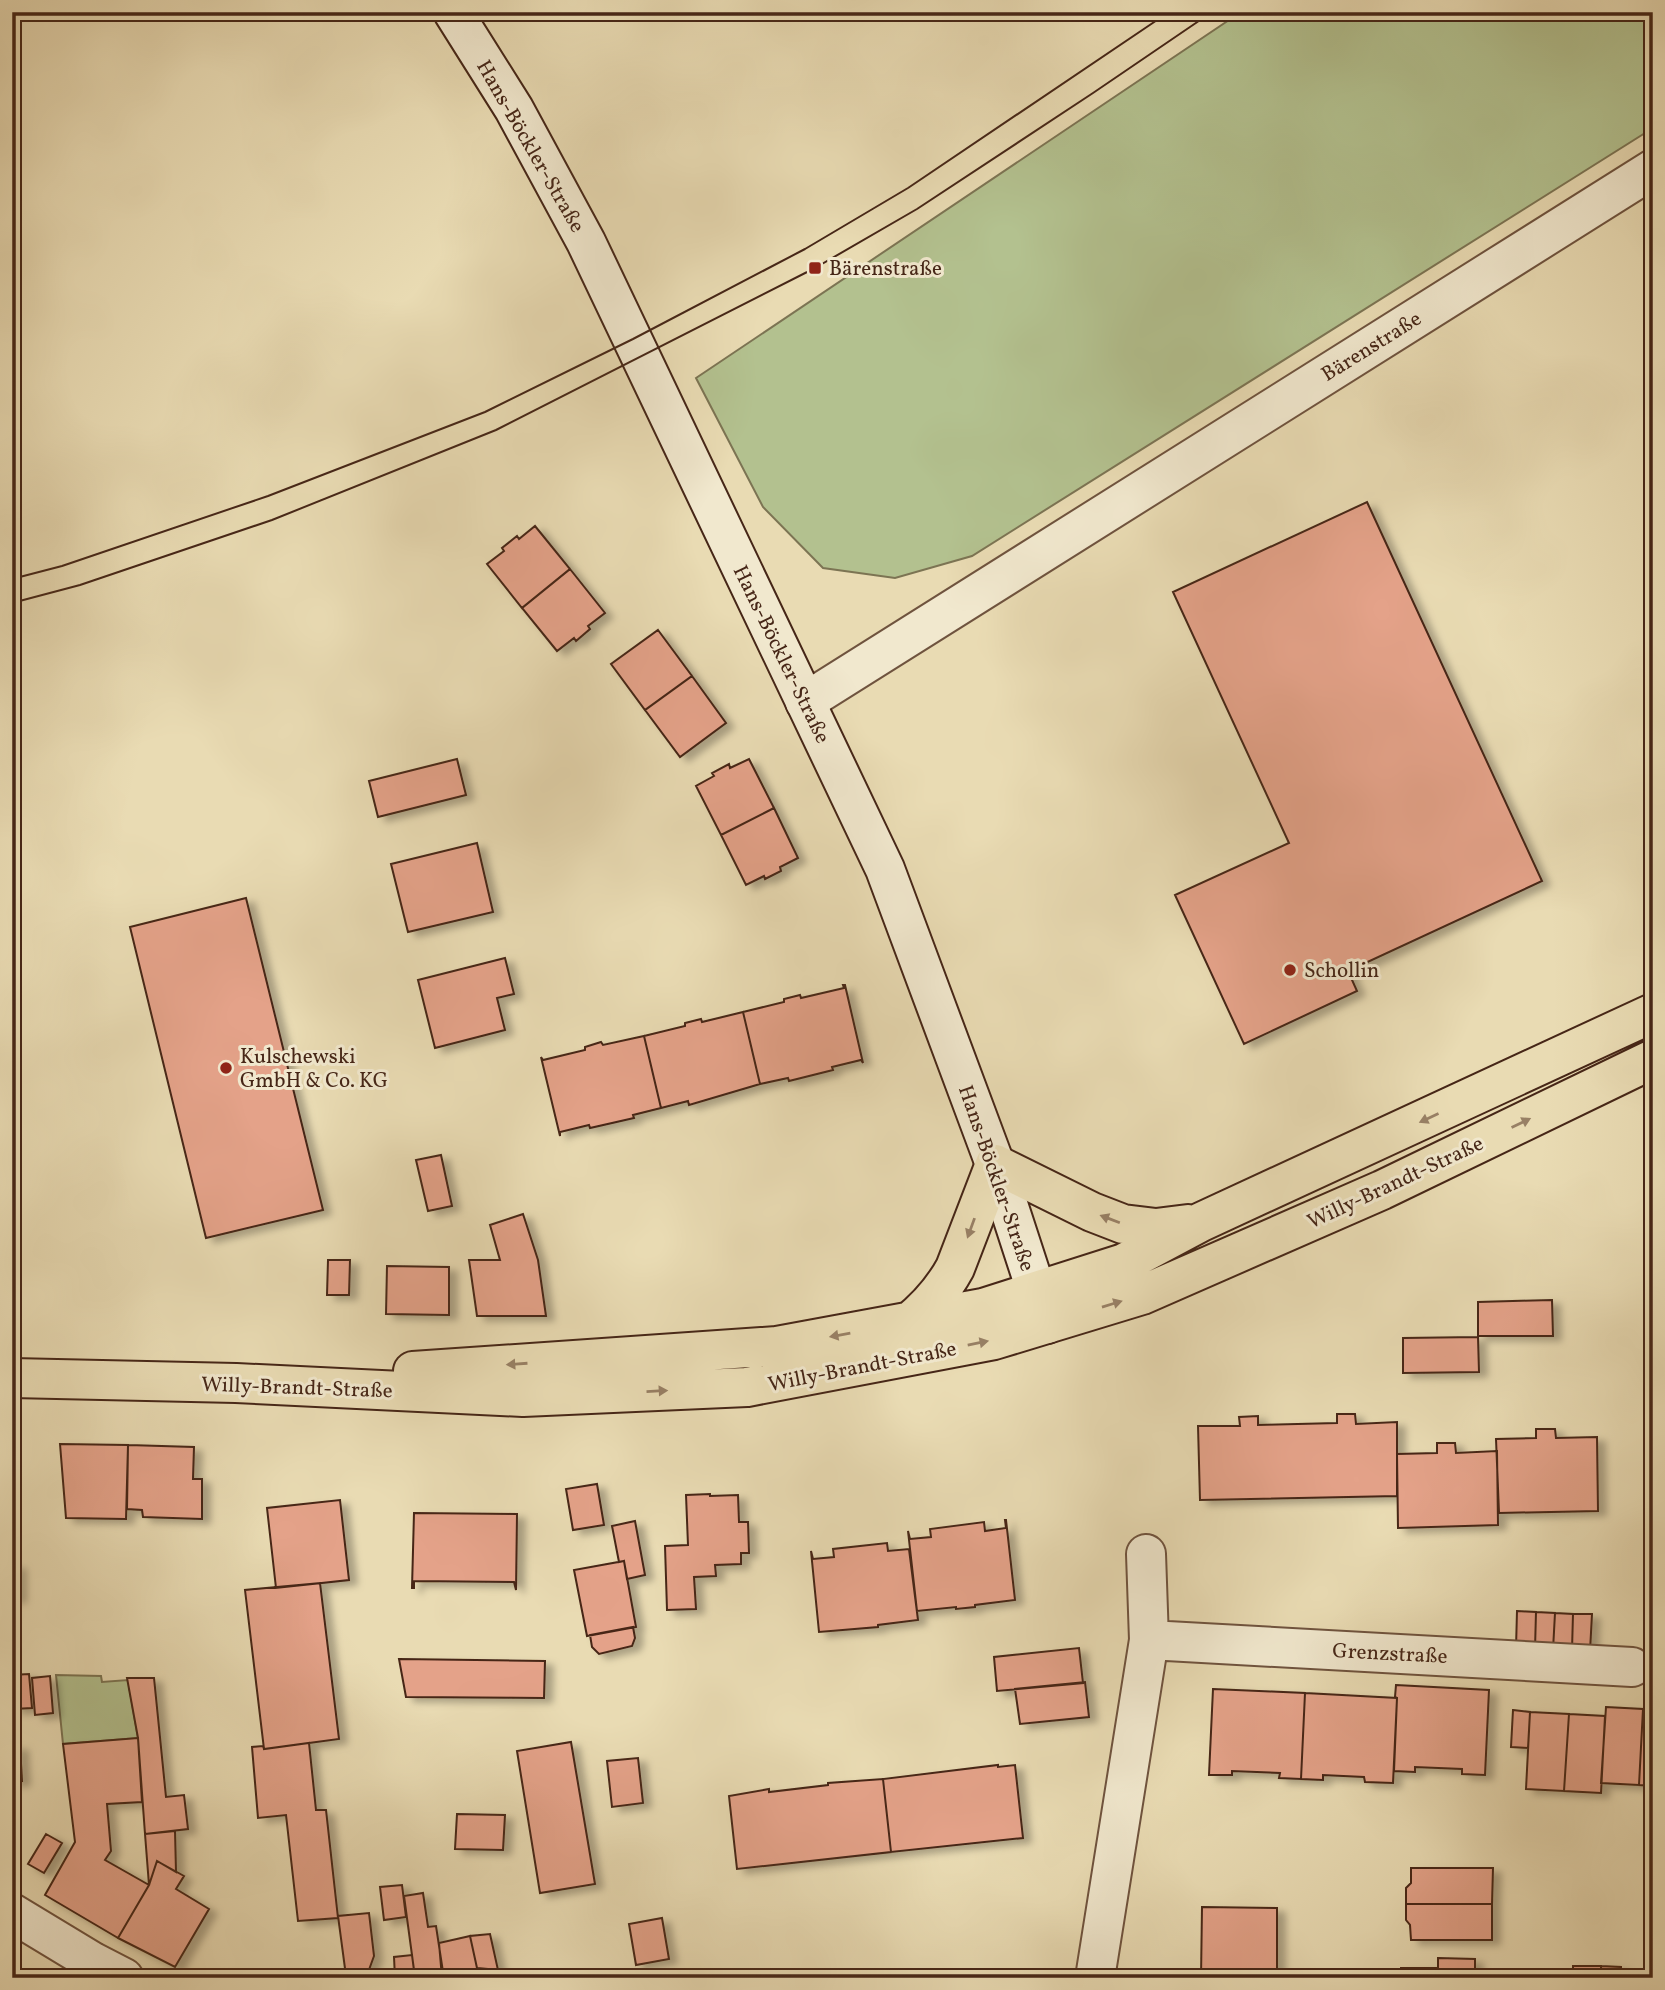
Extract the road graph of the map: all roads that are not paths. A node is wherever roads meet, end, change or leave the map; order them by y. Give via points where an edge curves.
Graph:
1 (453, 12) edge
2 (1653, 169) edge
3 (805, 702) junction
4 (1653, 1013) edge
5 (1653, 1059) edge
6 (995, 1164) junction
7 (1201, 1222) junction
8 (1042, 1308) junction
9 (908, 1324) junction
10 (12, 1378) edge
11 (236, 1383) junction
12 (1146, 1554) dead end
13 (1149, 1640) junction
14 (1632, 1667) dead end
15 (12, 1913) edge
16 (124, 1978) edge
17 (1095, 1978) edge

1 - 3 street, Hans-Böckler-Straße via 514,109 586,242
2 - 3 street, Bärenstraße
3 - 6 street, Hans-Böckler-Straße via 885,869
4 -> 7 main road, Willy-Brandt-Straße
8 -> 5 main road, Willy-Brandt-Straße via 1154,1290 1382,1190
7 -> 6 main road via 1156,1227 1123,1224
6 - 8 street, Hans-Böckler-Straße
6 -> 9 main road via 948,1282
7 - 8 main road, Willy-Brandt-Straße
8 - 9 main road, Willy-Brandt-Straße via 984,1308
11 -> 8 main road, Willy-Brandt-Straße via 523,1397 747,1387 994,1340
9 -> 11 main road, Willy-Brandt-Straße via 777,1346
10 - 11 main road, Willy-Brandt-Straße
12 - 13 street
13 - 14 street, Grenzstraße
13 - 17 street
15 - 16 street

